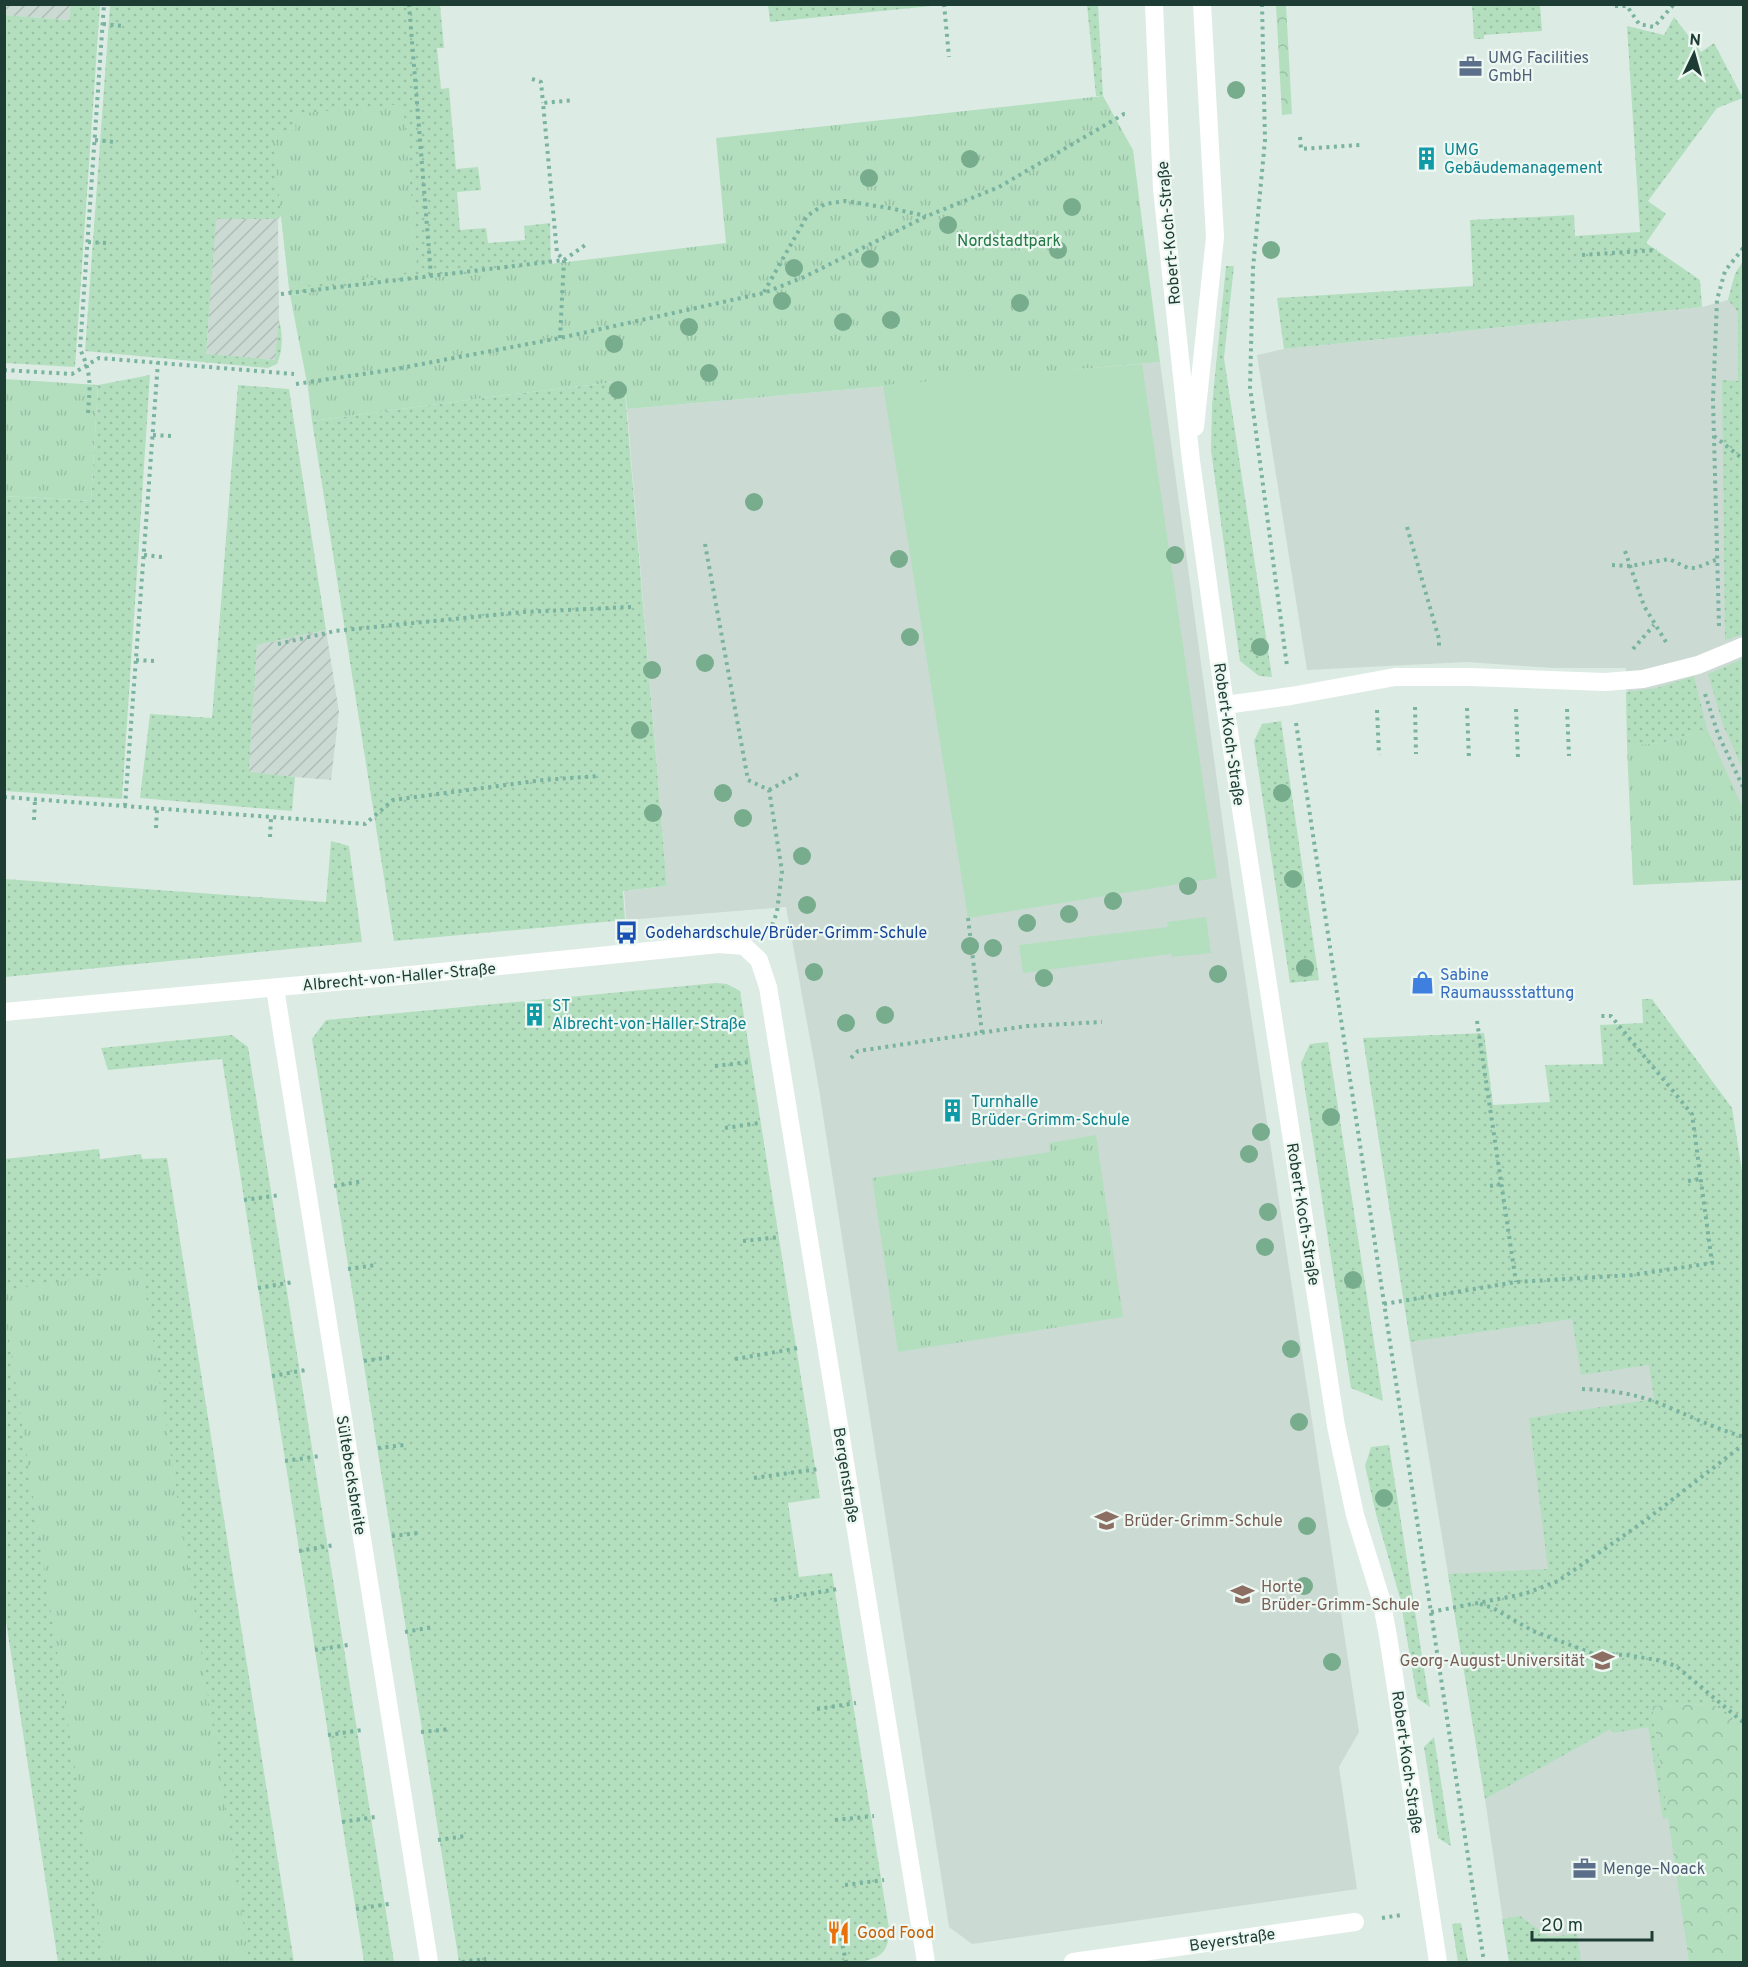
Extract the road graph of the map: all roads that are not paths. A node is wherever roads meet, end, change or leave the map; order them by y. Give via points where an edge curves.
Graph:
1 (1154, 4) edge
2 (1202, 4) edge
3 (1191, 461) junction
4 (1743, 646) edge
5 (1225, 705) junction
6 (759, 960) joint
7 (275, 988) junction
8 (4, 1012) edge
9 (1355, 1922) road end
10 (429, 1962) edge
11 (926, 1962) edge
12 (1073, 1962) edge
13 (1438, 1962) edge

1 - 3 street, Robert-Koch-Straße via 1162,189
2 - 3 street, Robert-Koch-Straße via 1215,237
3 - 5 street, Robert-Koch-Straße
4 - 5 street via 1643,679 1605,682 1413,676
5 - 13 street, Robert-Koch-Straße via 1336,1426 1355,1515 1381,1599
6 - 7 street, Albrecht-von-Haller-Straße via 744,946 719,944
6 - 11 street, Bergenstraße via 768,987
7 - 8 street, Albrecht-von-Haller-Straße
7 - 10 street, Sültebecksbreite
9 - 12 street, Beyerstraße

